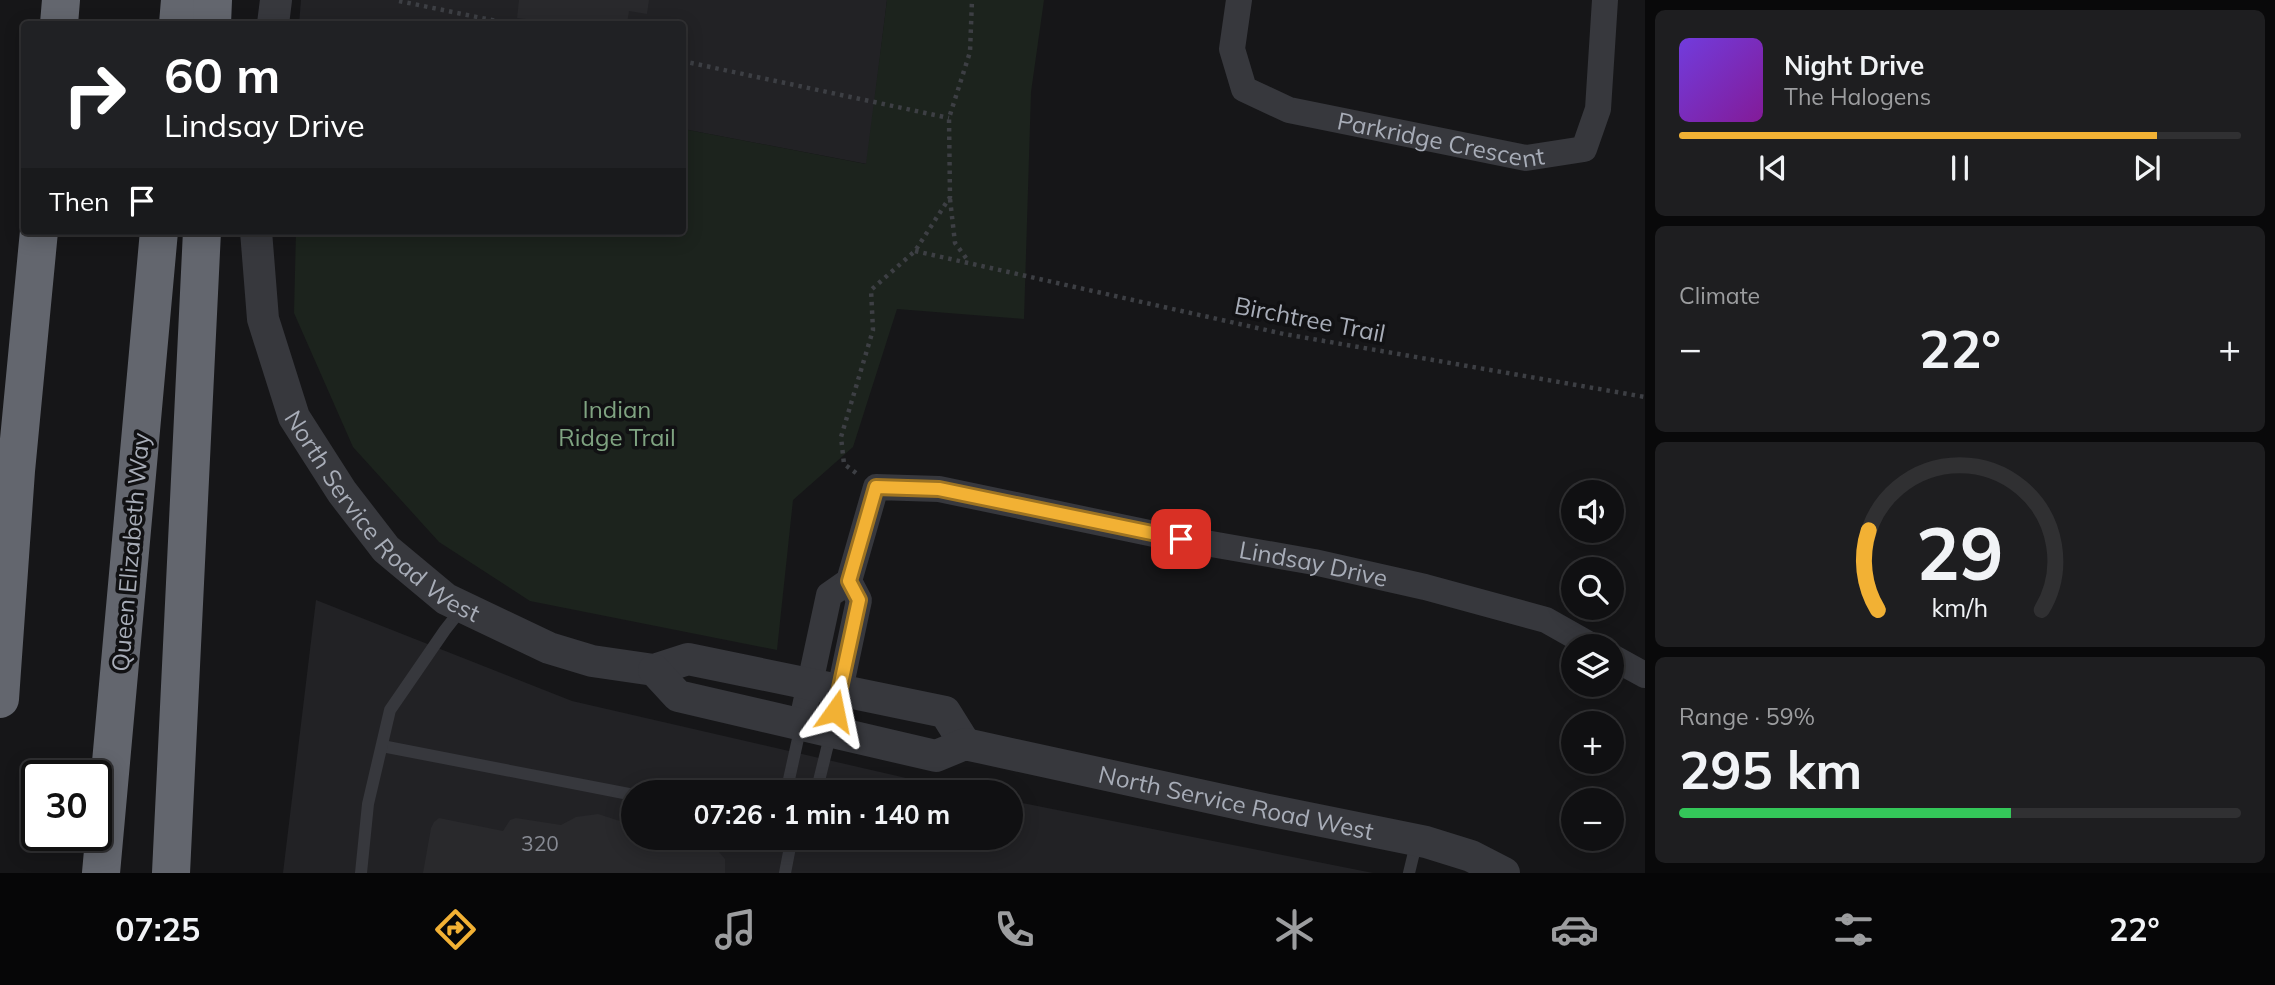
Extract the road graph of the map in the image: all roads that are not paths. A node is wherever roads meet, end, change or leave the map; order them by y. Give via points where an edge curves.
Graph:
1 (61, 0) edge
2 (180, 0) edge
3 (213, 0) edge
4 (276, 0) edge
5 (1239, 0) edge
6 (1605, 0) edge
7 (59, 21) edge
8 (178, 21) edge
9 (212, 21) edge
10 (273, 21) edge
11 (39, 235) edge
12 (159, 235) edge
13 (202, 235) edge
14 (257, 235) edge
15 (16, 471) junction
16 (0, 505) edge
17 (464, 607) junction
18 (1571, 634) edge
19 (1624, 664) edge
20 (654, 670) junction
21 (1645, 675) edge
22 (825, 688) junction
23 (0, 699) edge
24 (816, 728) junction
25 (965, 744) junction
26 (382, 746) junction
27 (792, 780) edge
28 (816, 780) edge
29 (621, 792) edge
30 (1417, 840) junction
31 (790, 850) edge
32 (101, 873) edge
33 (171, 873) edge
34 (360, 873) edge
35 (785, 873) edge
36 (1409, 873) edge
37 (1504, 873) edge

1 - 7 highway
2 - 8 highway
3 - 9 highway
4 - 10 street
5 - 6 street, Parkridge Crescent via 1233,49 1244,89 1289,110 1526,158 1584,149 1598,109
11 - 15 highway
12 - 32 highway, Queen Elizabeth Way
13 - 33 highway
14 - 17 street, North Service Road West via 264,319 293,417 386,549 446,598
15 - 16 highway
15 - 23 highway
17 - 20 street, North Service Road West via 549,648 592,661
17 - 26 lane via 390,710
18 - 22 street, Lindsay Drive via 1546,620 1351,571 939,489 876,487 849,581 859,600
19 - 21 street
20 - 22 street, North Service Road West via 688,659
20 - 24 street via 678,696
22 - 24 street
22 - 25 street, North Service Road West via 945,712
24 - 25 street via 936,756
24 - 27 lane
24 - 28 lane
25 - 30 street, North Service Road West
26 - 29 lane
26 - 34 lane via 368,804
30 - 36 lane
30 - 37 street, North Service Road West via 1471,856
31 - 35 lane

